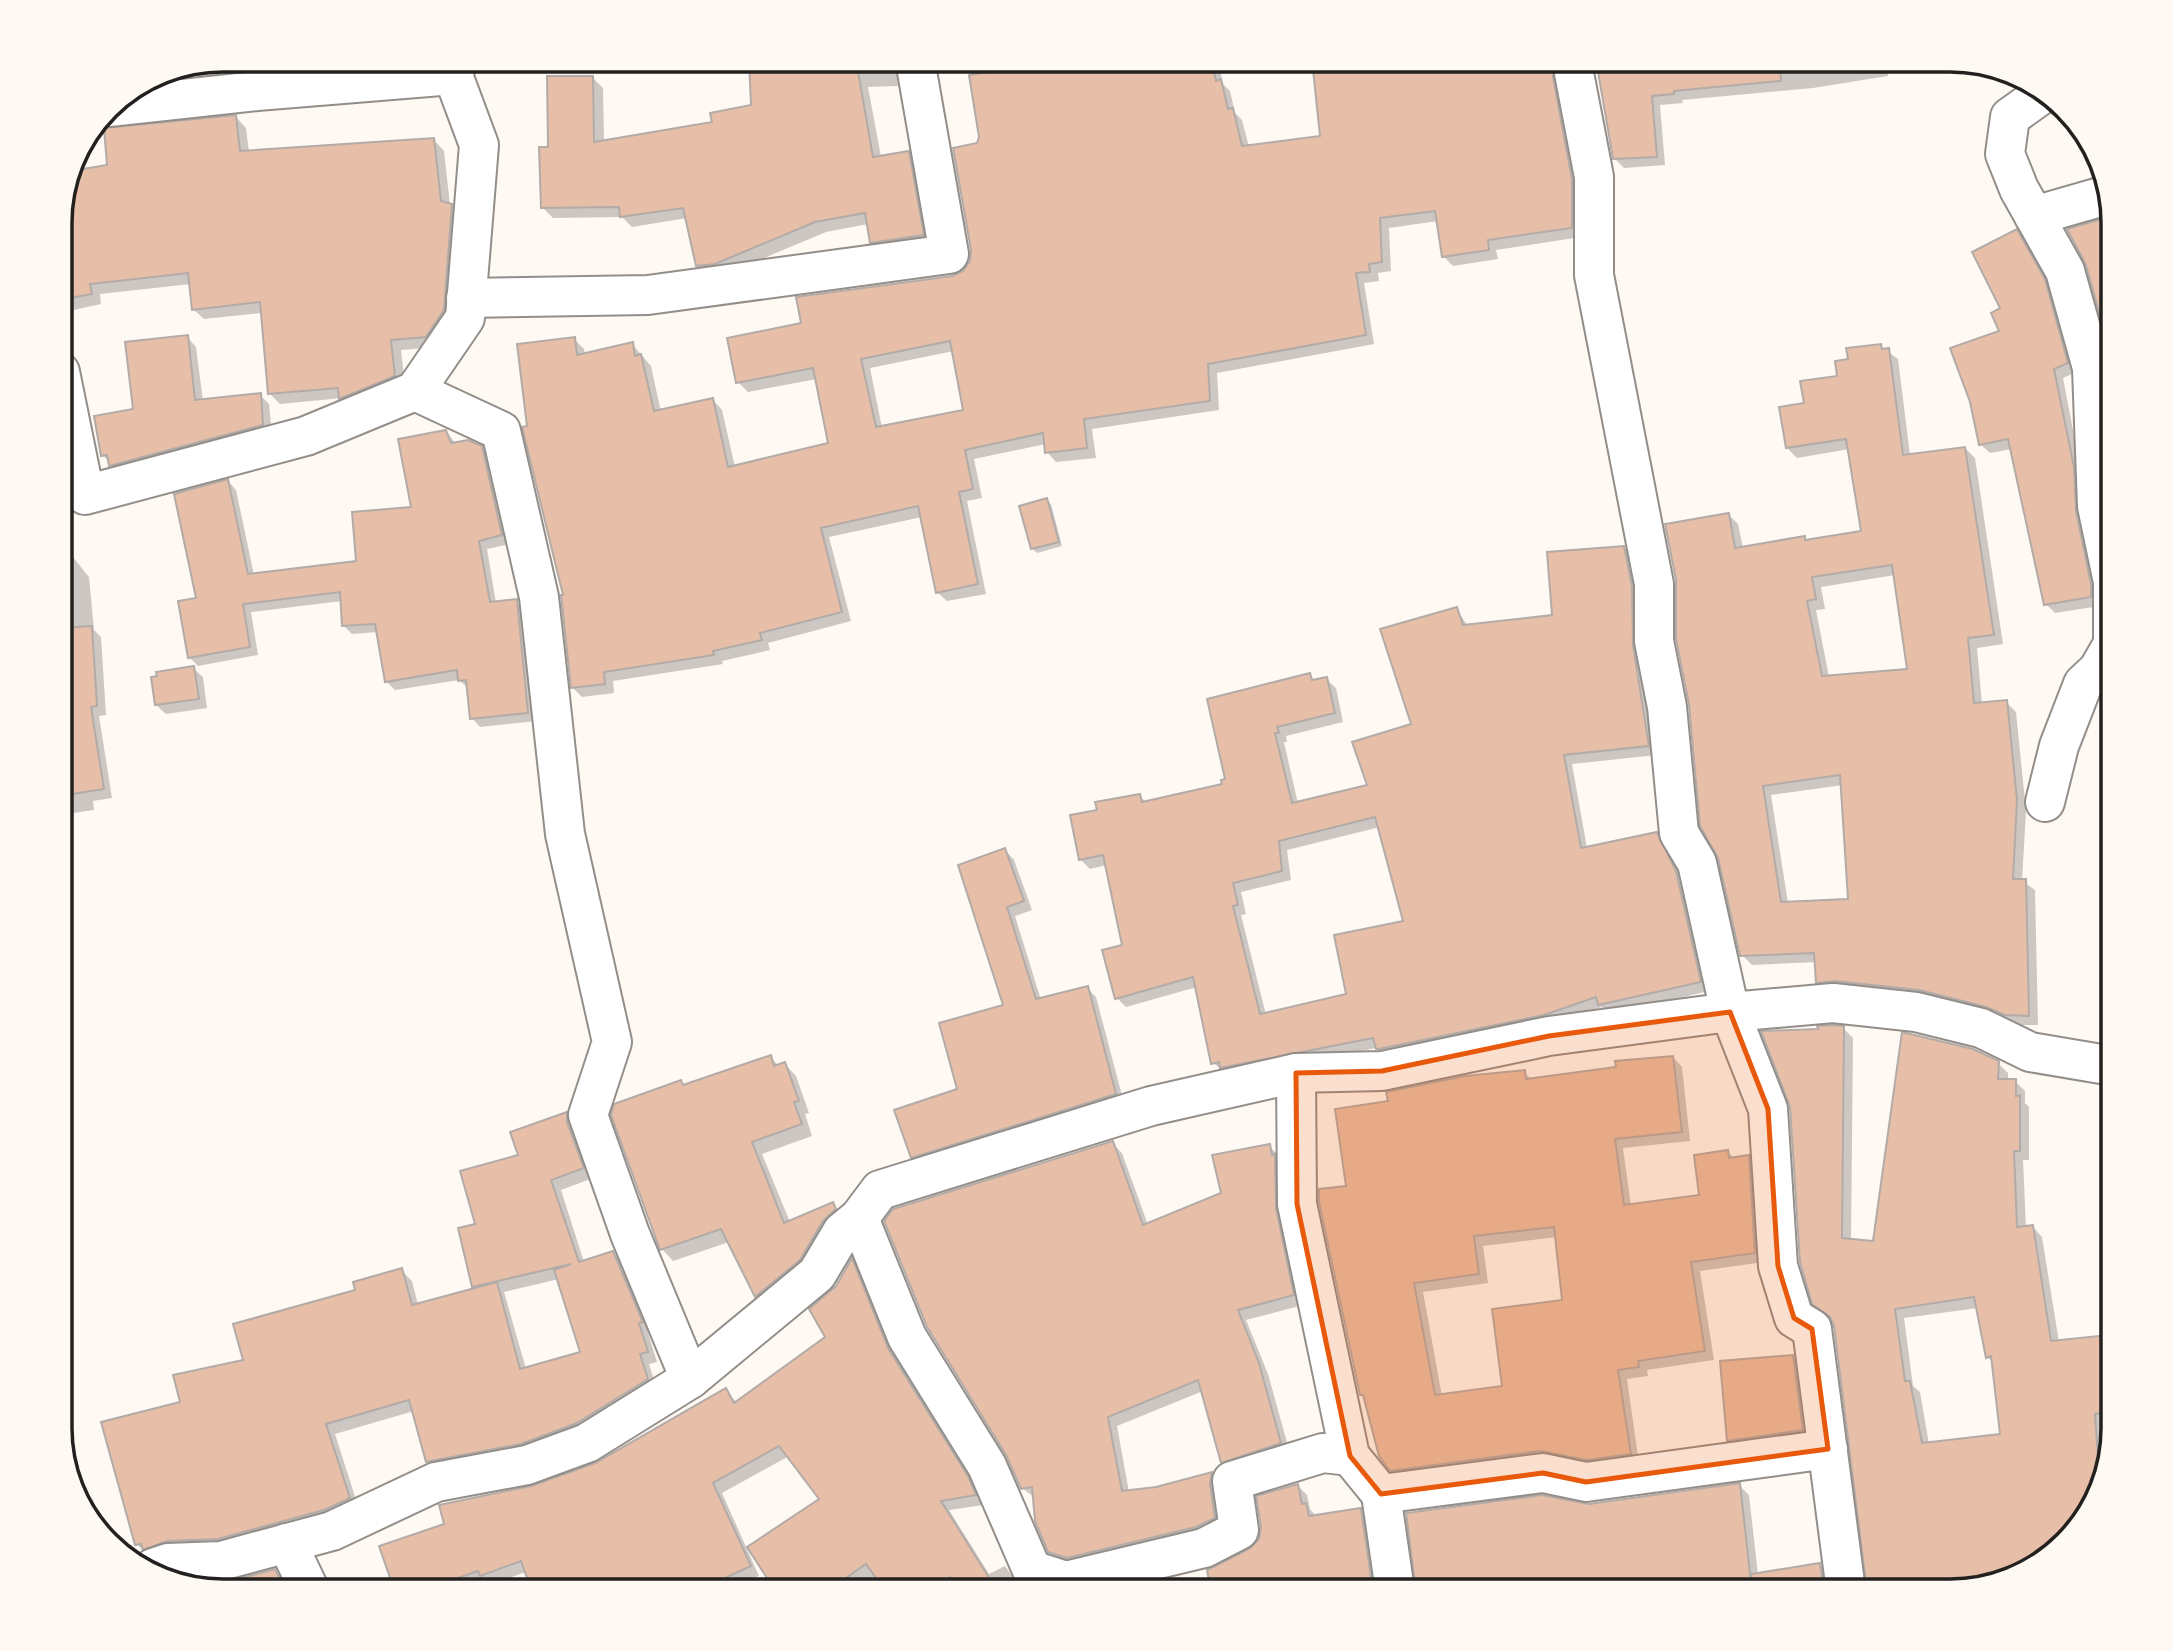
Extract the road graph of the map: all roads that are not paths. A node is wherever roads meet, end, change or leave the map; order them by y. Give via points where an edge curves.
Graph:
1 (415, 72) edge
2 (457, 72) edge
3 (917, 72) edge
4 (1574, 72) edge
5 (2036, 99) edge
6 (128, 105) edge
7 (2099, 197) edge
8 (2034, 216) junction
9 (466, 298) junction
10 (415, 391) junction
11 (72, 431) edge
12 (2101, 517) edge
13 (2101, 665) edge
14 (2046, 802) dead end
15 (1730, 1013) junction
16 (2101, 1064) edge
17 (1296, 1073) junction
18 (859, 1218) junction
19 (690, 1379) junction
20 (1828, 1449) junction
21 (1350, 1456) junction
22 (1381, 1493) junction
23 (287, 1543) junction
24 (160, 1566) edge
25 (304, 1579) edge
26 (1055, 1579) edge
27 (1097, 1579) edge
28 (1393, 1579) edge
29 (1844, 1579) edge

1 - 6 street
2 - 9 street via 479,145
3 - 9 street via 949,254 648,295
4 - 15 street via 1594,177 1594,275 1654,584 1654,641 1667,707 1679,833 1697,863
5 - 8 street via 2010,117 2005,154
7 - 8 street
8 - 12 street via 2065,271 2092,368 2095,484
9 - 10 street via 465,318
10 - 11 street via 306,436 85,495
10 - 19 street via 501,431 539,597 565,834 612,1042 588,1115 630,1234
13 - 14 street via 2083,684 2059,746
15 - 16 street via 1833,1003 1916,1012 1981,1028 2030,1052
15 - 17 street via 1549,1036 1382,1071
15 - 20 street via 1768,1108 1779,1266 1794,1318 1812,1329
17 - 18 street via 1151,1106 880,1190
17 - 21 street via 1297,1204
18 - 19 street via 842,1232 817,1274
18 - 26 street via 907,1337 986,1466 1032,1570
19 - 23 street via 587,1443 527,1465 436,1482 332,1531
20 - 22 street via 1586,1482 1543,1473
20 - 29 street
21 - 22 street
21 - 27 street via 1323,1453 1232,1481 1239,1531 1205,1548
22 - 28 street
23 - 24 street via 222,1561
23 - 25 street

